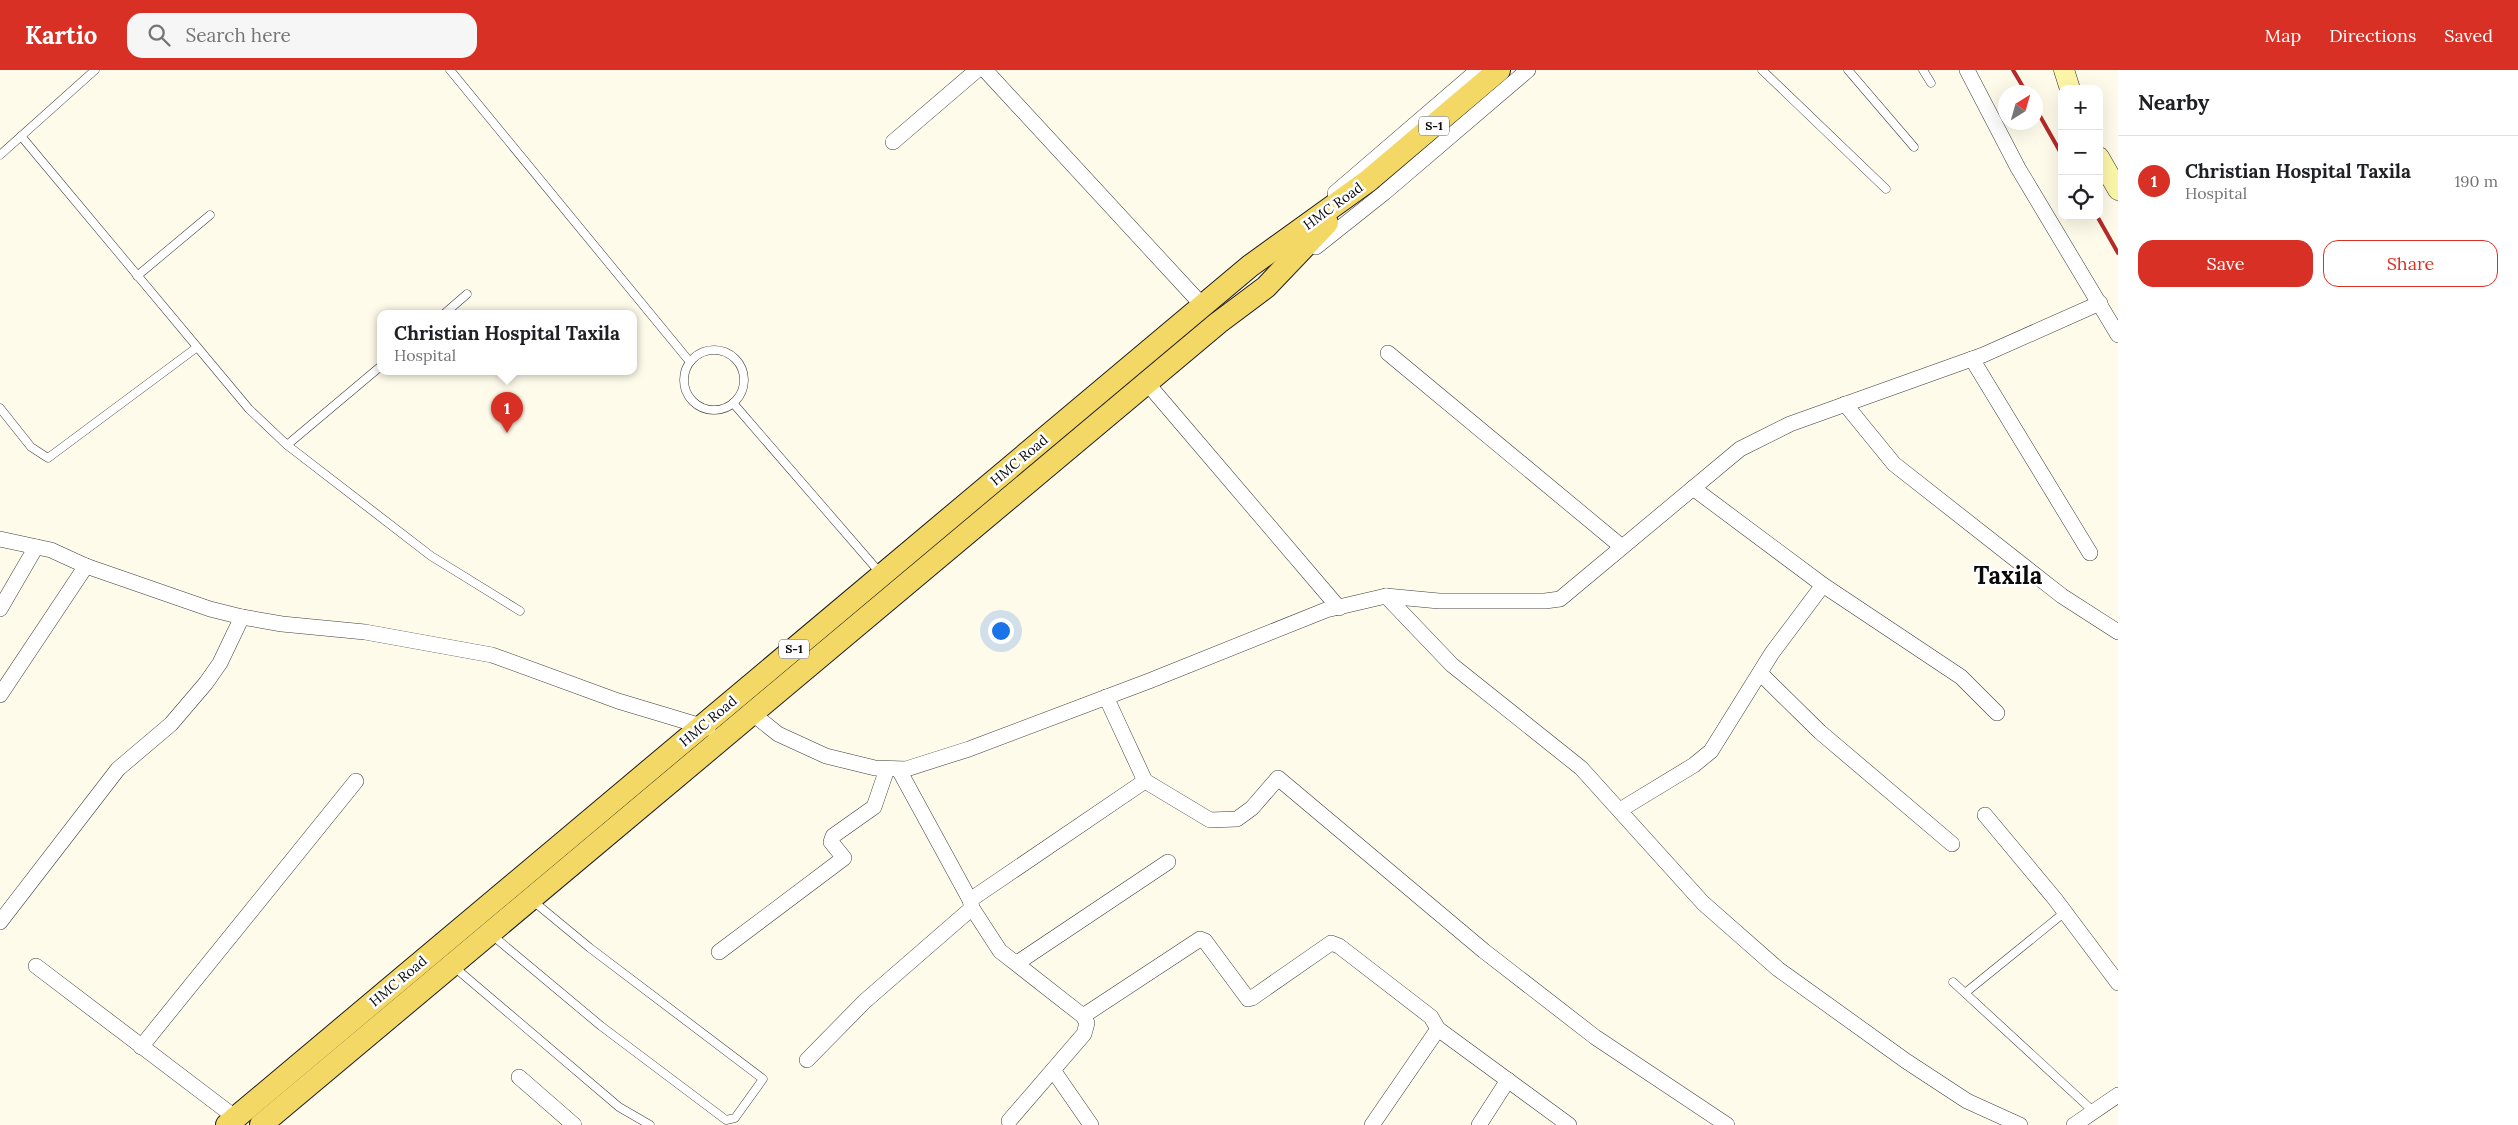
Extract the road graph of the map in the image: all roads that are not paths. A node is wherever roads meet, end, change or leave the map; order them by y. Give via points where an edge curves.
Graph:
1 (95, 70) edge
2 (450, 70) edge
3 (977, 70) edge
4 (985, 70) edge
5 (1478, 70) edge
6 (1499, 70) edge
7 (1528, 70) edge
8 (1762, 70) edge
9 (1848, 70) edge
10 (1923, 70) edge
11 (1967, 70) edge
12 (2064, 70) edge
13 (1932, 83) dead end
14 (2069, 85) edge
15 (21, 136) junction
16 (893, 142) dead end
17 (1914, 147) dead end
18 (0, 155) edge
19 (2103, 163) edge
20 (1368, 181) junction
21 (1886, 189) dead end
22 (2118, 190) edge
23 (210, 215) dead end
24 (1250, 266) junction
25 (137, 276) junction
26 (1266, 287) junction
27 (467, 294) dead end
28 (2100, 303) junction
29 (1203, 306) junction
30 (449, 310) edge
31 (2118, 335) edge
32 (196, 348) junction
33 (1388, 353) dead end
34 (1972, 359) junction
35 (690, 362) junction
36 (377, 369) edge
37 (1147, 383) junction
38 (733, 402) junction
39 (1845, 404) junction
40 (0, 408) edge
41 (287, 445) junction
42 (1693, 488) junction
43 (0, 539) edge
44 (36, 546) junction
45 (1622, 548) junction
46 (2090, 553) dead end
47 (86, 566) junction
48 (889, 584) junction
49 (1823, 585) junction
50 (1386, 596) junction
51 (1339, 608) junction
52 (0, 609) edge
53 (520, 611) dead end
54 (242, 617) junction
55 (2118, 632) edge
56 (1760, 672) junction
57 (0, 695) edge
58 (1106, 696) junction
59 (1997, 713) dead end
60 (753, 714) junction
61 (702, 726) junction
62 (728, 734) junction
63 (893, 769) junction
64 (356, 781) dead end
65 (1145, 781) junction
66 (1620, 810) junction
67 (1985, 816) dead end
68 (1952, 844) dead end
69 (1168, 862) dead end
70 (530, 898) junction
71 (971, 904) junction
72 (2065, 912) junction
73 (0, 922) edge
74 (489, 932) junction
75 (718, 952) dead end
76 (1018, 963) junction
77 (452, 964) junction
78 (36, 966) dead end
79 (1953, 982) dead end
80 (2118, 983) edge
81 (1965, 994) junction
82 (1083, 1016) junction
83 (1438, 1029) junction
84 (141, 1047) junction
85 (807, 1060) dead end
86 (1053, 1070) junction
87 (519, 1077) dead end
88 (1508, 1080) junction
89 (2118, 1095) edge
90 (2093, 1111) junction
91 (232, 1121) edge
92 (1009, 1121) dead end
93 (261, 1125) edge
94 (574, 1125) edge
95 (650, 1125) edge
96 (1091, 1125) edge
97 (1372, 1125) edge
98 (1479, 1125) edge
99 (1569, 1125) edge
100 (1727, 1125) edge
101 (2020, 1125) edge
102 (2074, 1125) edge

1 - 15 lane
2 - 35 lane
3 - 16 street
4 - 29 street
5 - 24 street
6 - 20 main road, S-1
7 - 26 street via 1384,193
8 - 21 lane
9 - 17 lane
10 - 13 lane
11 - 28 street via 2018,168
12 - 14 street
15 - 18 lane
15 - 25 lane
19 - 22 street
20 - 24 main road, HMC Road / S-1
20 - 26 main road, HMC Road / S-1
23 - 25 lane
24 - 29 main road, HMC Road / S-1
25 - 32 lane
26 - 37 main road, HMC Road / S-1
27 - 30 lane
28 - 31 street
28 - 34 street
29 - 48 main road, HMC Road / S-1
32 - 40 lane via 48,458 31,447
32 - 41 lane via 248,410
33 - 45 street
34 - 39 street
34 - 46 street
35 - 38 lane via 683,380 686,393 694,403 705,409 718,410
35 - 38 lane via 703,351 716,349 738,361 744,385
36 - 41 lane
37 - 48 main road, HMC Road / S-1
37 - 51 street
38 - 48 lane
39 - 42 street via 1790,424 1740,449
39 - 55 street via 1894,464 2062,596
41 - 53 lane via 431,556
42 - 45 street
42 - 49 street
43 - 44 street
44 - 47 street
44 - 52 street
45 - 50 street via 1560,598 1545,601 1439,601
47 - 54 street
47 - 57 street
48 - 60 main road, HMC Road / S-1
48 - 61 main road, HMC Road / S-1
49 - 56 street
49 - 59 street via 1960,678
50 - 51 street
50 - 66 street via 1452,665 1581,768
51 - 58 street via 1326,610
54 - 61 street via 365,632 492,655 618,701
54 - 73 street via 220,663 206,683 171,724 118,769
56 - 66 street via 1711,752
56 - 68 street via 1820,732
58 - 63 street via 969,748
58 - 65 street
60 - 62 main road, HMC Road / S-1
60 - 63 street via 778,734 826,756
61 - 62 street
61 - 91 main road, HMC Road / S-1
62 - 70 main road, HMC Road / S-1
63 - 71 street
63 - 75 street via 874,807 833,836 831,842 844,858
64 - 84 street
65 - 71 street
65 - 100 street via 1210,820 1225,821 1236,819 1252,808 1278,778 1484,951 1595,1038
66 - 101 street via 1702,903 1778,969 1906,1061 1968,1101
67 - 72 street
69 - 76 street
70 - 74 main road, HMC Road / S-1
70 - 74 lane via 590,948 763,1079 735,1118 726,1120 601,1026
71 - 76 street via 1000,951
71 - 85 street via 864,1001
72 - 80 street
72 - 81 lane
74 - 77 main road, HMC Road / S-1
76 - 82 street
77 - 93 main road, HMC Road / S-1
77 - 95 lane via 619,1107
78 - 84 street
79 - 81 lane
81 - 90 lane
82 - 83 street via 1200,939 1205,941 1248,999 1331,943 1431,1017
82 - 86 street via 1087,1023 1084,1034
83 - 88 street
83 - 97 street
84 - 91 street
86 - 92 street
86 - 96 street
87 - 94 street
88 - 98 street
88 - 99 street
89 - 90 street
90 - 102 street

